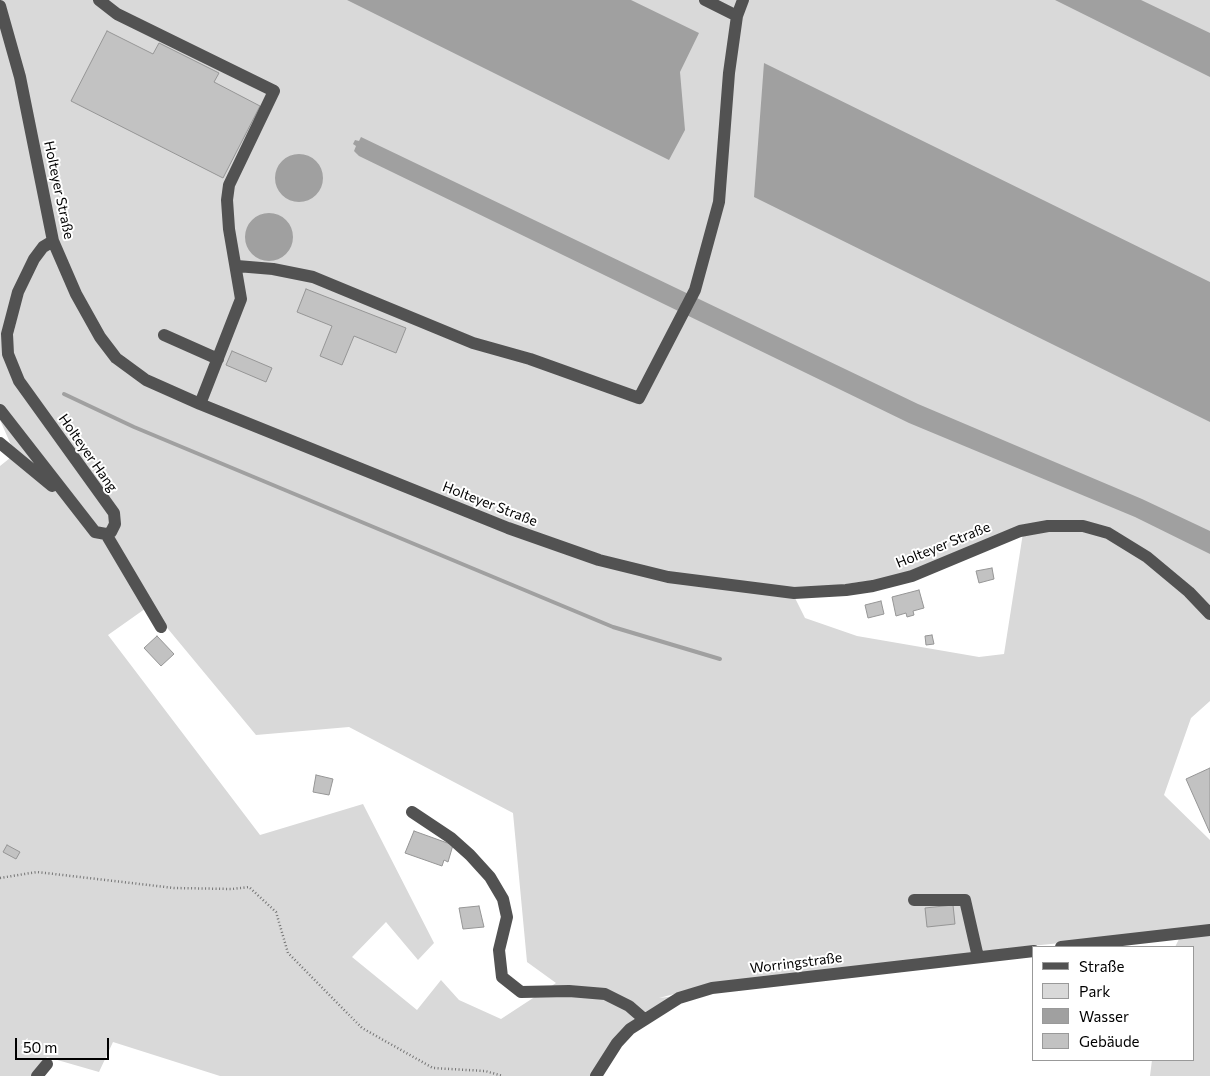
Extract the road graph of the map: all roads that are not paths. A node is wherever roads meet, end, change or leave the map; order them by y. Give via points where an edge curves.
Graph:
1 (99, 0) edge
2 (705, 0) edge
3 (743, 0) edge
4 (0, 6) edge
5 (738, 16) junction
6 (53, 240) junction
7 (237, 266) junction
8 (164, 335) dead end
9 (218, 359) junction
10 (200, 404) junction
11 (0, 410) edge
12 (0, 443) edge
13 (70, 501) junction
14 (106, 534) junction
15 (1210, 614) edge
16 (161, 627) dead end
17 (412, 812) dead end
18 (914, 900) dead end
19 (1210, 930) edge
20 (1070, 946) edge
21 (1032, 950) edge
22 (978, 957) junction
23 (644, 1019) junction
24 (47, 1064) dead end
25 (37, 1076) edge
26 (596, 1076) edge

1 - 7 street via 117,14 274,91 229,185 229,229
2 - 5 street
3 - 5 street
4 - 6 street, Holteyer Straße via 20,77
5 - 7 street via 729,73 719,202 694,290 639,398 530,358 473,343 314,277
6 - 10 street, Holteyer Straße via 87,315 116,358 146,380
6 - 14 street, Holteyer Hang via 43,247 26,275 12,313 6,344 19,380 114,513 115,524
7 - 9 street via 240,299
8 - 9 street
9 - 10 street
10 - 15 street, Holteyer Straße via 508,528 599,560 668,577 794,593 846,590 912,576 1020,531 1048,526 1083,526 1108,533 1146,557
11 - 13 street
12 - 13 street
13 - 14 street via 95,532
14 - 16 street
17 - 23 street via 470,855 490,876 503,899 507,917 500,950 502,977 521,992 605,994 629,1006
18 - 22 street via 965,900
19 - 20 street
21 - 22 street, Worringstraße
22 - 23 street, Worringstraße via 712,988 679,998
23 - 26 street, Worringstraße via 617,1044
24 - 25 street

